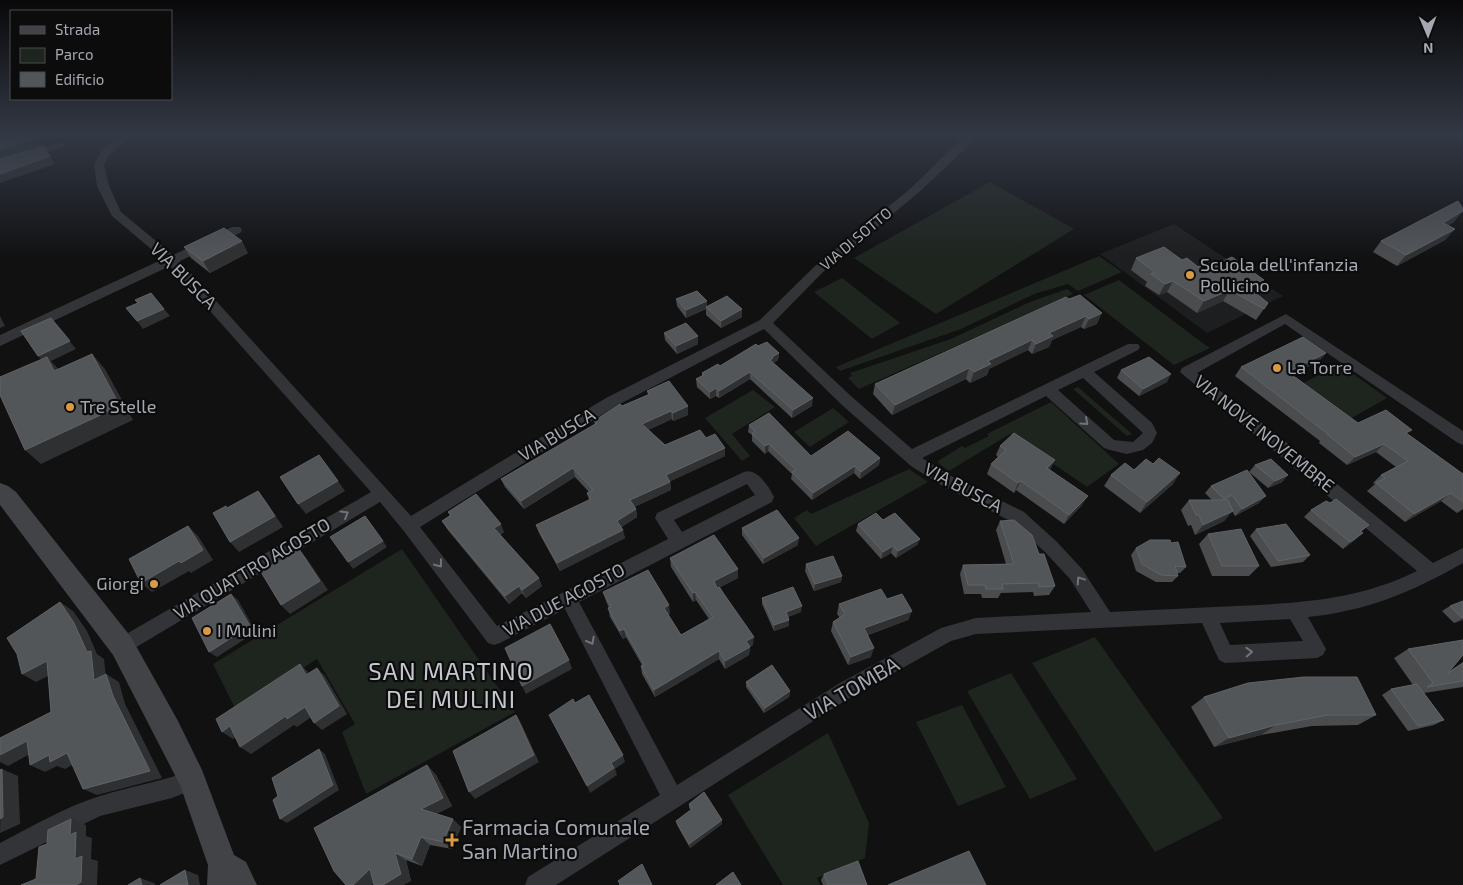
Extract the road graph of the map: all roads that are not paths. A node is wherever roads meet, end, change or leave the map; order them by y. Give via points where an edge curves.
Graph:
1 (101, 176) edge
2 (930, 176) edge
3 (236, 230) dead end
4 (173, 261) junction
5 (765, 323) junction
6 (0, 341) edge
7 (1134, 347) dead end
8 (1084, 371) junction
9 (1048, 389) junction
10 (1463, 439) edge
11 (910, 457) junction
12 (0, 492) edge
13 (382, 493) junction
14 (410, 525) junction
15 (679, 541) junction
16 (1463, 555) edge
17 (1431, 572) junction
18 (568, 598) junction
19 (1296, 612) junction
20 (1207, 615) junction
21 (1106, 621) junction
22 (122, 646) junction
23 (192, 780) junction
24 (674, 798) junction
25 (0, 854) edge
26 (229, 878) edge
27 (536, 885) edge

1 - 4 street, VIA BUSCA via 116,214
2 - 5 street, VIA DI SOTTO via 819,269
3 - 4 street
4 - 6 street
4 - 13 street, VIA BUSCA
5 - 11 street, VIA BUSCA
5 - 14 street, VIA BUSCA via 611,402
7 - 8 street
8 - 9 street
9 -> 8 street via 1110,444 1129,449 1140,446 1148,439 1148,427
9 - 11 street
10 - 17 street, VIA NOVE NOVEMBRE via 1286,318 1187,372
21 -> 11 street, VIA BUSCA via 1076,574 1018,517 947,481
12 - 22 main road
13 - 14 street, VIA BUSCA
22 -> 13 street, VIA QUATTRO AGOSTO
14 -> 18 street, VIA DUE AGOSTO via 494,637
15 - 15 street, VIA DUE AGOSTO via 739,510 766,497 749,476 663,518
15 - 18 street, VIA DUE AGOSTO
16 - 17 street, VIA TOMBA
17 - 19 street, VIA TOMBA via 1368,599
18 -> 24 street
19 - 20 street, VIA TOMBA
20 -> 19 street via 1226,654 1316,649
20 - 21 street, VIA TOMBA
21 - 24 street, VIA TOMBA via 976,626 948,634 848,689
22 - 23 main road
23 - 25 street via 100,806
23 - 26 main road
24 - 27 street, VIA TOMBA

